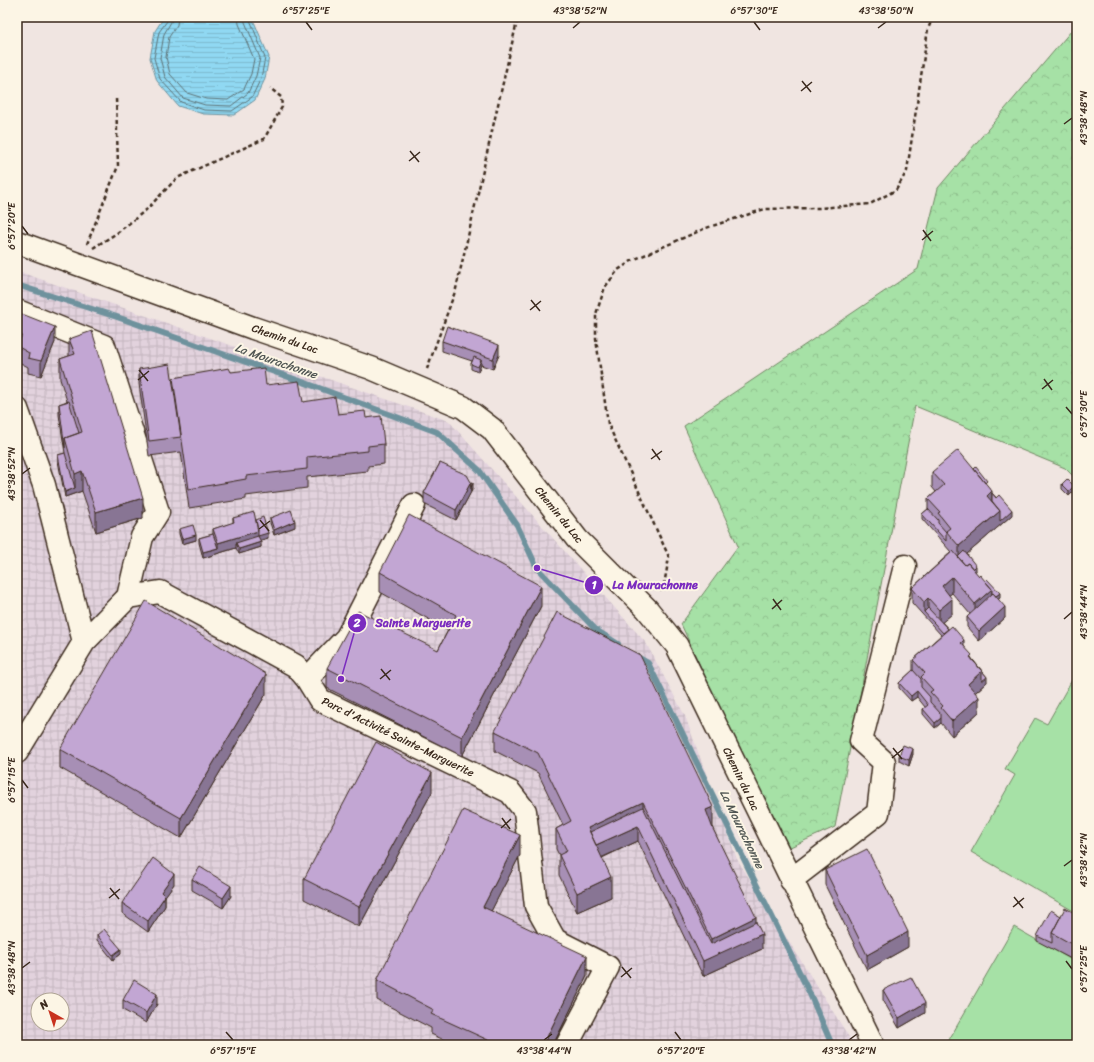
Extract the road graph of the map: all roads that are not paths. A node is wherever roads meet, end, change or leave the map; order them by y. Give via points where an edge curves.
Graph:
1 (17, 242) edge
2 (20, 312) edge
3 (17, 409) edge
4 (414, 505) dead end
5 (905, 566) dead end
6 (128, 596) junction
7 (84, 642) junction
8 (307, 679) junction
9 (17, 752) edge
10 (791, 880) junction
11 (567, 1045) edge
12 (873, 1045) edge

1 - 10 street, Chemin du Lac via 81,259 253,328 371,368 463,407 492,428 577,539 647,609 677,646
2 - 6 street via 104,346 158,512 142,537
3 - 7 street via 44,484
4 - 8 street via 347,637
5 - 10 street via 861,741 884,762 878,813
6 - 7 street
6 - 8 street, Parc d'Activité Sainte-Marguerite via 160,592 296,666
7 - 9 street
8 - 11 street, Parc d'Activité Sainte-Marguerite via 320,700 510,792 525,811 536,906 555,940 608,967
10 - 12 street, Chemin du Lac

